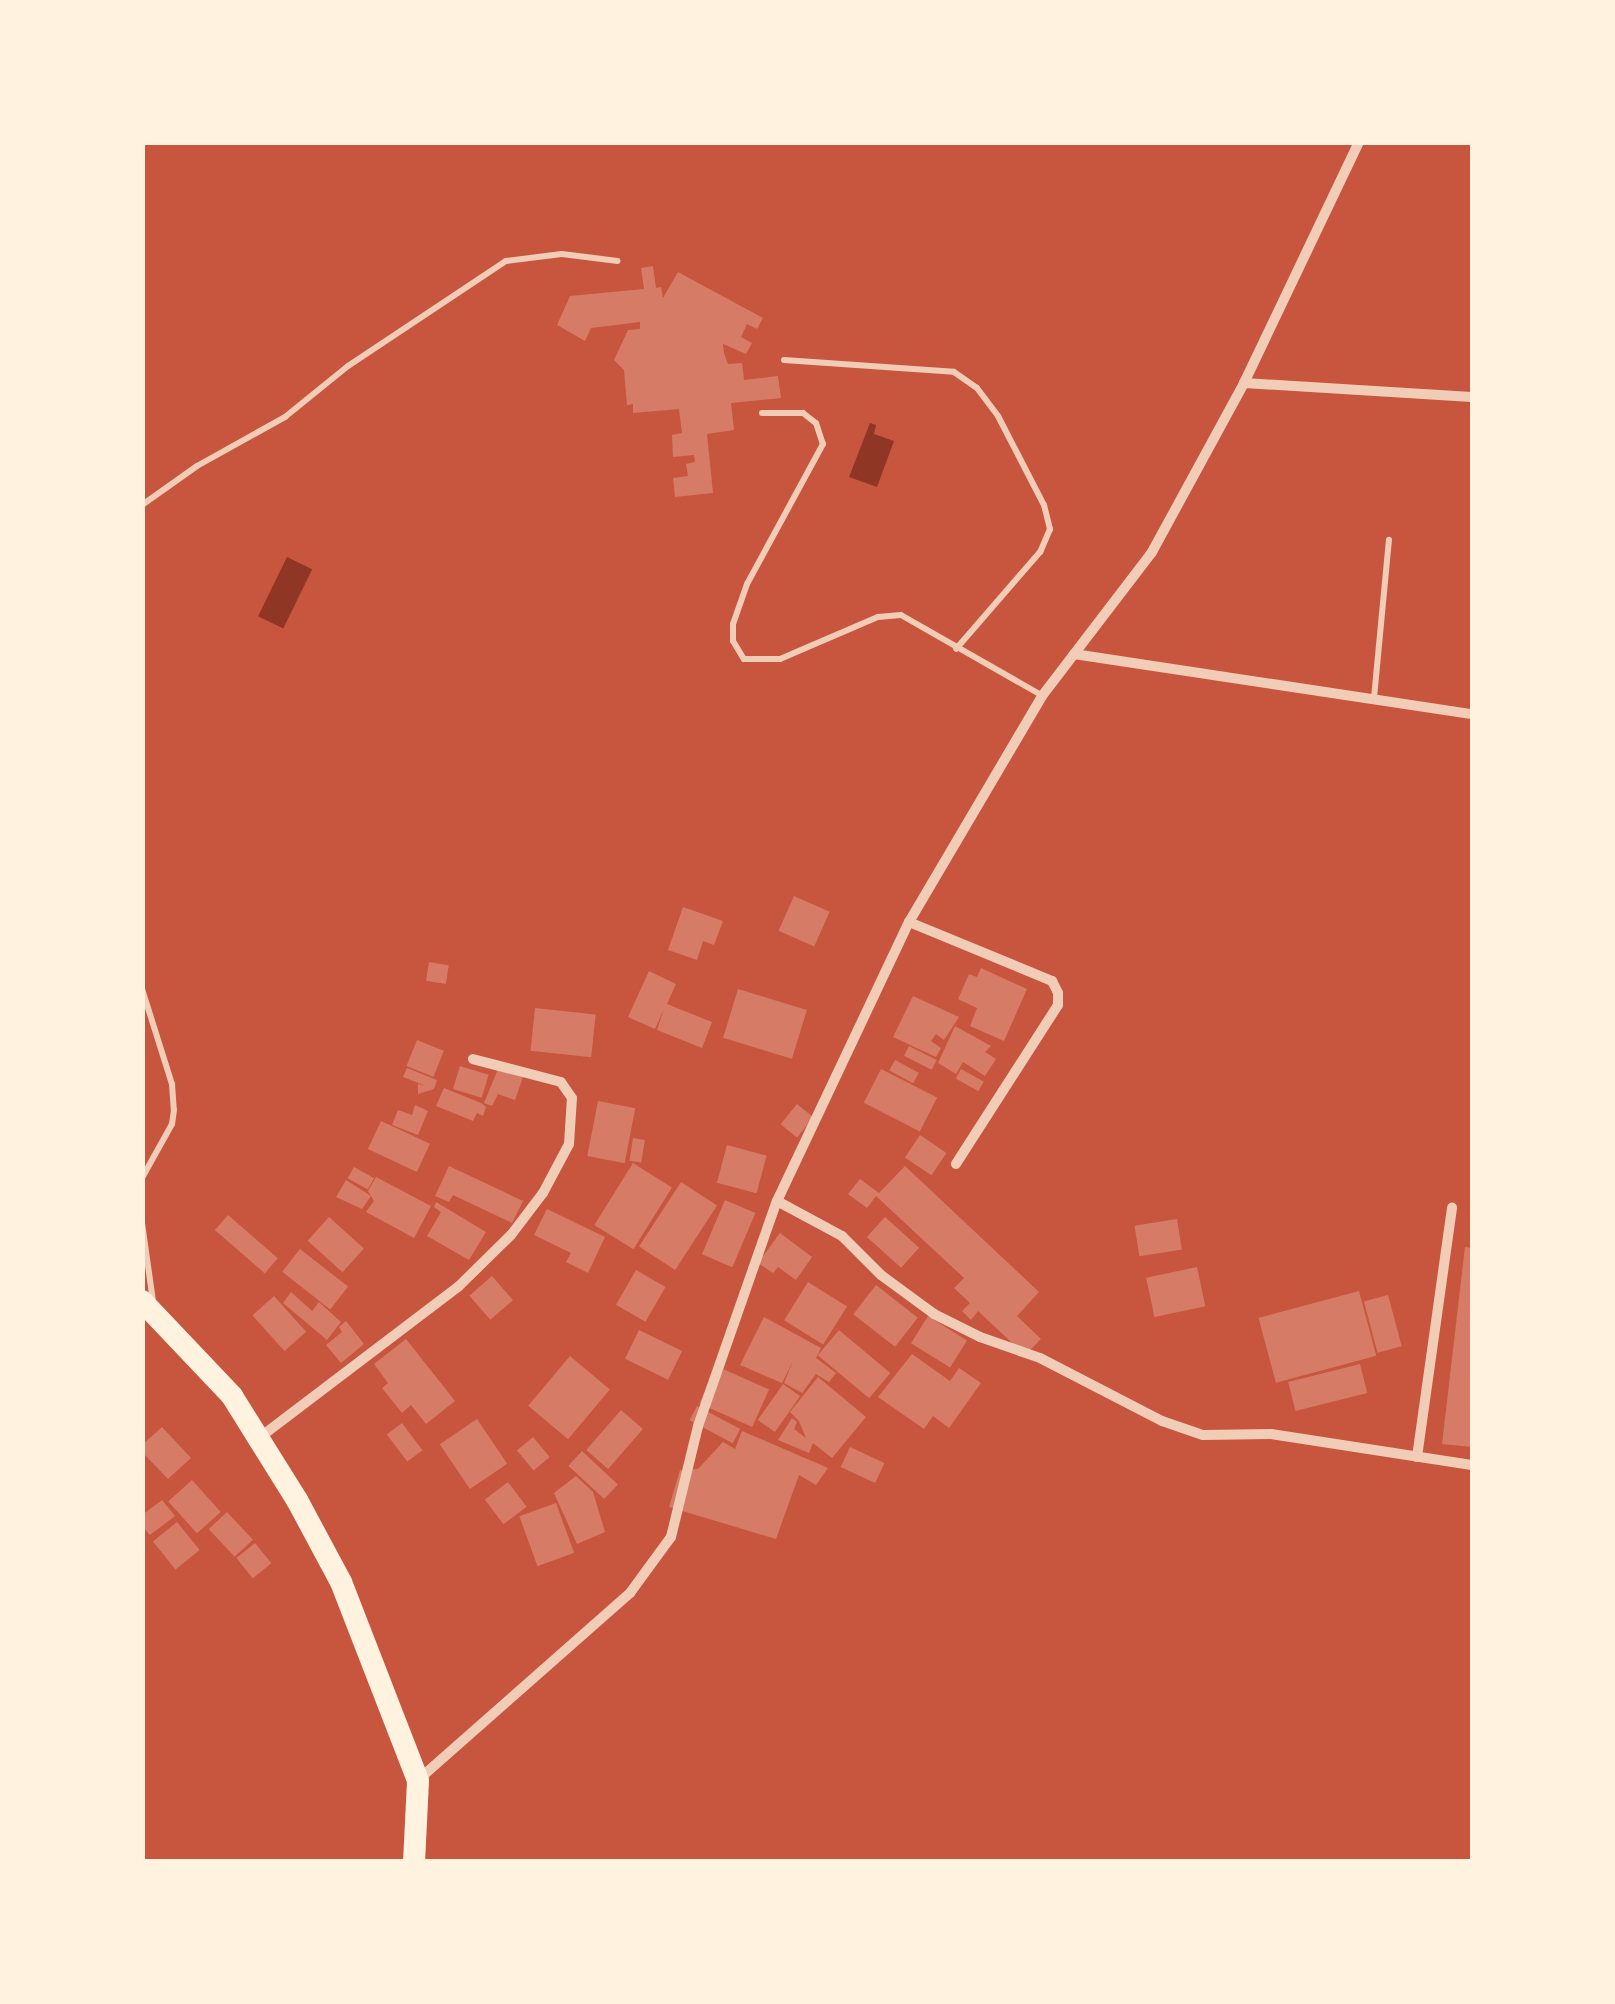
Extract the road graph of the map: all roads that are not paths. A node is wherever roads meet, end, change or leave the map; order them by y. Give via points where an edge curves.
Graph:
1 (1359, 142) edge
2 (618, 261) dead end
3 (784, 360) dead end
4 (1244, 383) junction
5 (1472, 397) edge
6 (762, 413) dead end
7 (142, 505) edge
8 (1390, 540) dead end
9 (956, 649) junction
10 (1074, 654) junction
11 (1042, 696) junction
12 (1374, 698) junction
13 (1472, 714) edge
14 (910, 922) junction
15 (142, 990) edge
16 (473, 1059) dead end
17 (956, 1164) dead end
18 (142, 1178) edge
19 (777, 1201) junction
20 (1452, 1207) dead end
21 (142, 1223) edge
22 (148, 1306) edge
23 (259, 1439) junction
24 (1417, 1457) junction
25 (1472, 1465) edge
26 (418, 1781) junction
27 (414, 1862) edge

1 - 4 street
2 - 7 lane via 562,254 506,261 348,366 285,417
3 - 9 lane via 954,372 998,416 1050,529 1040,552
4 - 5 street
4 - 10 street via 1152,552
6 - 9 lane via 803,413 816,423 823,444 747,584 733,624 733,641 744,659 780,659 878,618 901,615
8 - 12 lane
9 - 11 lane
10 - 11 street
10 - 12 street
11 - 14 street
12 - 13 street
14 - 17 street via 1052,981 1058,993 1058,1006
14 - 19 street
15 - 18 lane via 174,1110
16 - 23 street via 562,1082 572,1098 569,1144 543,1192 512,1235 458,1287
19 - 24 street via 842,1236 934,1314 1040,1358 1162,1422 1203,1435 1272,1434
19 - 26 street via 698,1426 671,1536 630,1593
20 - 24 street
21 - 22 lane
22 - 23 highway via 232,1396
23 - 26 highway via 341,1582
24 - 25 street
26 - 27 highway

